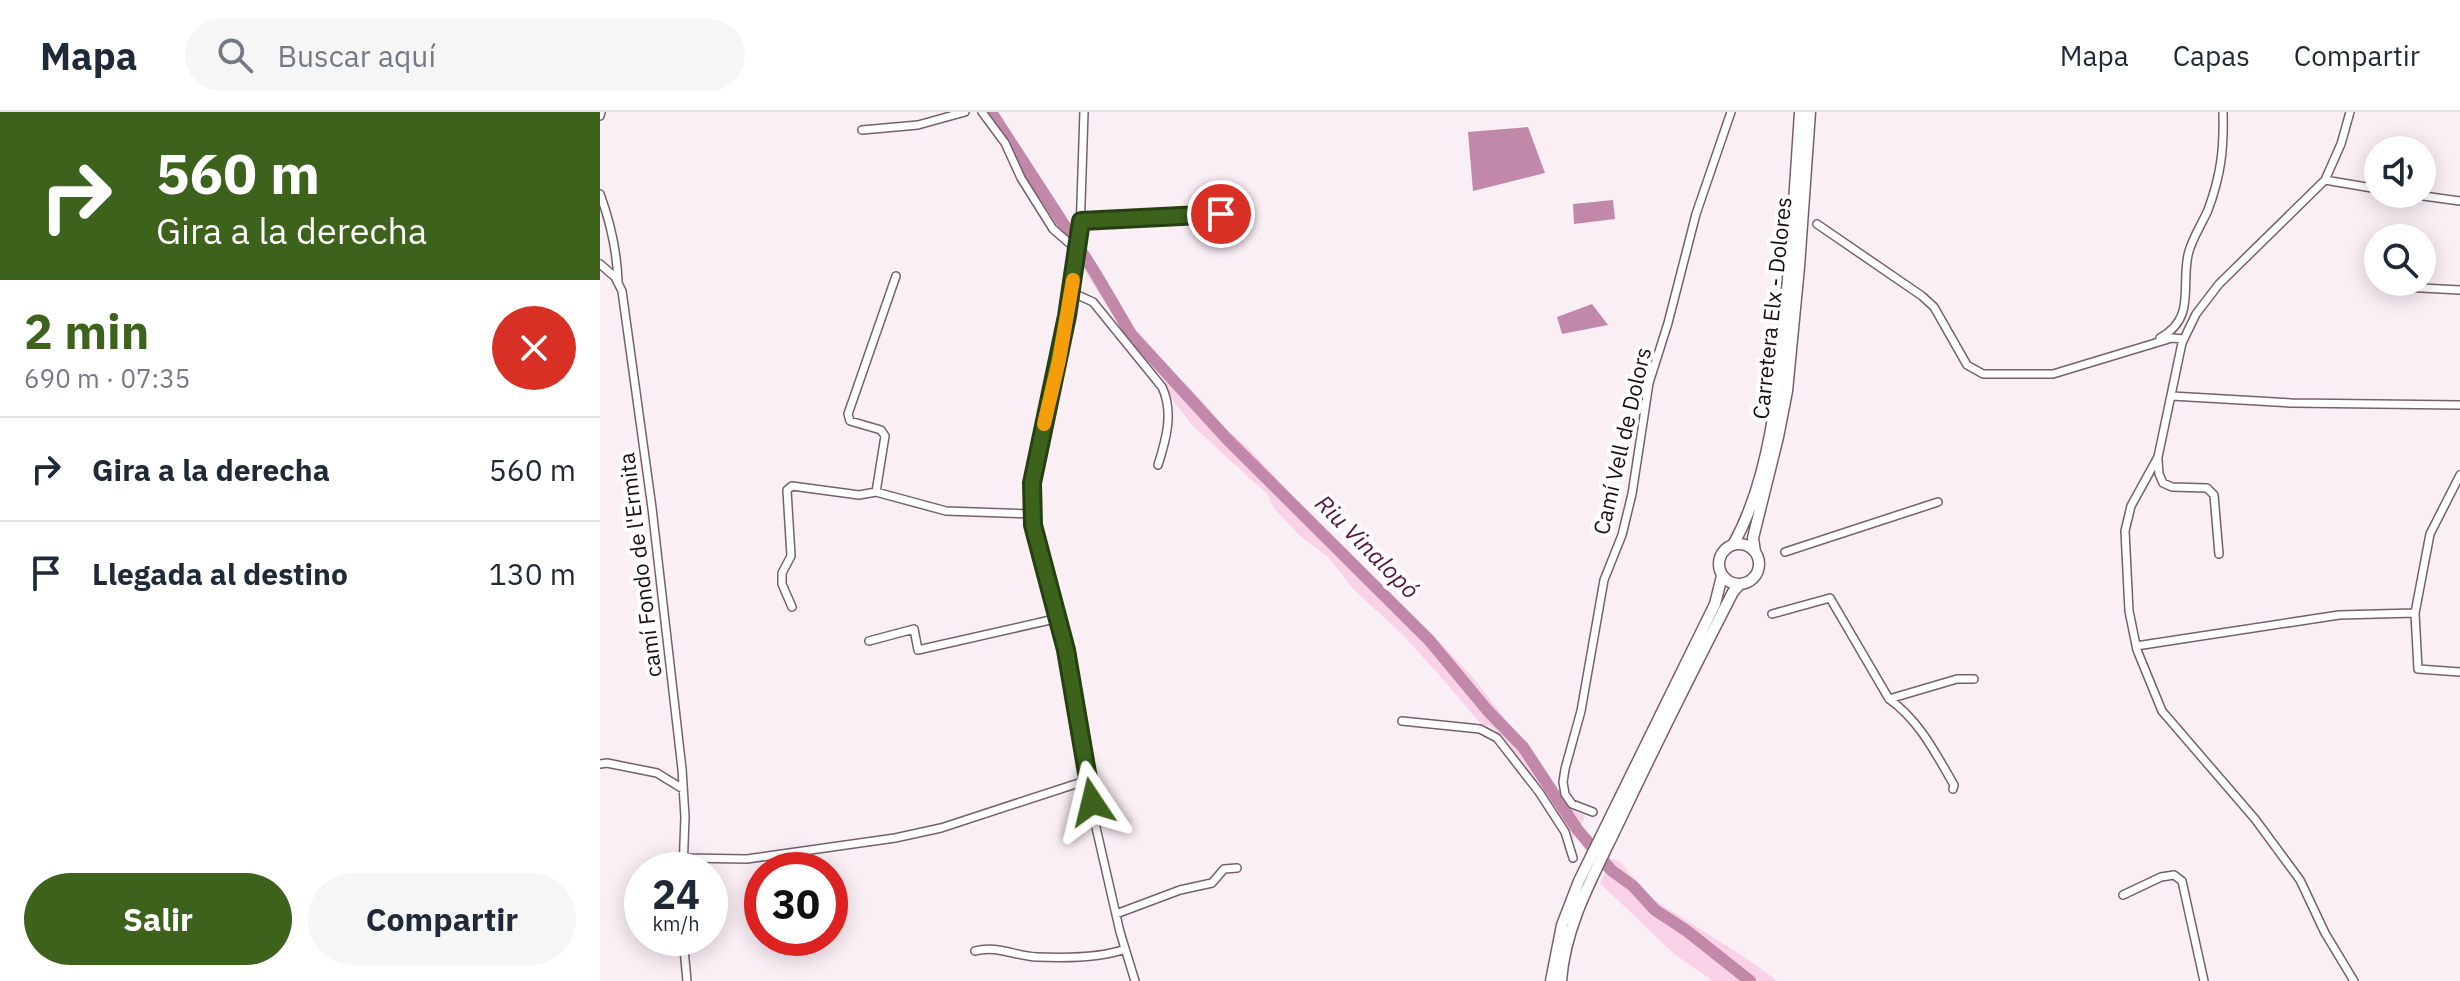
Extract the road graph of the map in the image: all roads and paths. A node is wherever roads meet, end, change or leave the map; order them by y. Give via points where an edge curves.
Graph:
1 (965, 112) edge
2 (982, 112) edge
3 (1084, 112) edge
4 (1731, 112) edge
5 (1800, 112) edge
6 (1810, 112) edge
7 (2223, 112) edge
8 (2350, 112) edge
9 (862, 130) dead end
10 (2325, 180) junction
11 (2364, 187) edge
12 (600, 194) edge
13 (2436, 198) edge
14 (2460, 201) edge
15 (1249, 213) dead end
16 (1081, 223) junction
17 (1817, 224) dead end
18 (1077, 252) junction
19 (600, 264) edge
20 (896, 276) dead end
21 (618, 284) junction
22 (2436, 289) edge
23 (2460, 290) edge
24 (1071, 292) junction
25 (2184, 339) junction
26 (2144, 347) junction
27 (2172, 396) junction
28 (2460, 405) edge
29 (2158, 457) junction
30 (1158, 465) dead end
31 (2460, 475) edge
32 (876, 492) junction
33 (1938, 502) dead end
34 (1032, 514) junction
35 (1733, 545) junction
36 (1755, 552) junction
37 (1785, 552) dead end
38 (2219, 554) dead end
39 (1722, 576) junction
40 (1739, 585) junction
41 (792, 607) dead end
42 (2415, 613) junction
43 (1772, 614) dead end
44 (1059, 618) junction
45 (869, 641) dead end
46 (2136, 646) junction
47 (2460, 672) edge
48 (1974, 679) dead end
49 (1889, 699) junction
50 (1402, 721) dead end
51 (600, 764) edge
52 (1088, 780) junction
53 (683, 789) junction
54 (1953, 789) dead end
55 (1593, 812) dead end
56 (1610, 828) junction
57 (683, 852) edge
58 (1573, 858) dead end
59 (728, 859) edge
60 (1237, 868) dead end
61 (1584, 883) junction
62 (2123, 895) dead end
63 (1116, 914) junction
64 (1125, 949) junction
65 (975, 951) dead end
66 (685, 956) edge
67 (687, 981) edge
68 (1135, 981) edge
69 (1551, 981) edge
70 (1561, 981) edge
71 (2204, 981) edge
72 (2354, 981) edge

1 - 9 street via 918,125
2 - 18 street via 1053,229
3 - 16 street
4 - 55 street, Camí Vell de Dolors via 1704,186 1649,383 1632,494 1604,580 1565,769 1565,794 1572,804
5 - 35 main road, Carretera Elx - Dolores via 1775,399 1753,499
6 - 36 main road, Carretera Elx - Dolores via 1790,366 1753,538
7 - 26 street via 2223,160 2188,254 2179,324
8 - 10 street
10 - 11 street
10 - 25 street via 2219,284
12 - 21 street via 615,241
13 - 14 street
15 - 16 street
16 - 18 street
17 - 26 street via 1922,296 1934,307 1967,365 1983,374 2053,374
18 - 24 street
19 - 21 street, camí Fondo de l'Ermita
20 - 32 street via 848,414 850,421 885,436
21 - 53 street, camí Fondo de l'Ermita via 650,492
22 - 23 street
24 - 30 street via 1093,302 1162,387 1169,402
24 - 34 street via 1036,458
25 - 26 street
25 - 27 street
27 - 28 street
27 - 29 street
29 - 38 street via 2163,483 2207,488 2214,495
29 - 46 street via 2131,506 2125,531
31 - 42 street via 2430,534
32 - 34 street via 946,511
32 - 41 street via 859,495 792,486 787,490 791,556 782,584
33 - 37 street
34 - 44 street
35 - 36 main road
35 - 39 main road via 1720,557
36 - 40 main road via 1758,571
39 - 40 main road
39 - 56 main road via 1715,604
40 - 56 main road
42 - 46 street via 2339,615
42 - 47 street via 2418,669
43 - 49 street via 1830,598
44 - 45 street via 918,650 914,629
44 - 52 street
46 - 72 street via 2162,711 2300,880
48 - 49 street
49 - 54 street via 1926,737
50 - 58 street via 1480,729 1497,738 1565,832
51 - 53 street via 657,773
52 - 59 street via 941,828
52 - 63 street
53 - 57 street, camí Fondo de l'Ermita
56 - 61 main road
60 - 63 street via 1224,869 1212,883
61 - 69 main road via 1562,925
61 - 70 main road
62 - 71 street via 2161,877 2174,875 2182,881
63 - 64 street
64 - 65 street via 1035,957 988,948
64 - 68 street
66 - 67 street

